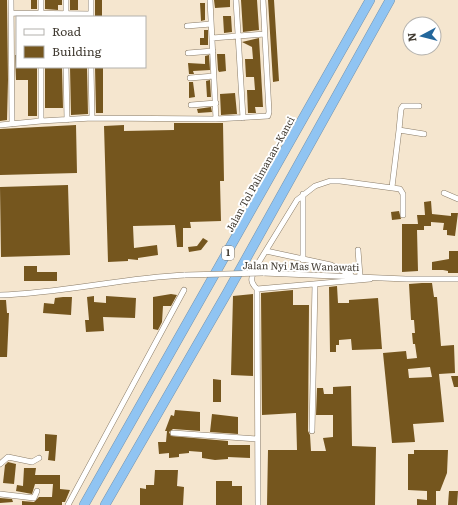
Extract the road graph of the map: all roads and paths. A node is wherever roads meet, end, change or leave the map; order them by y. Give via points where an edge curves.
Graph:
1 (11, 0) edge
2 (41, 0) edge
3 (66, 0) edge
4 (91, 0) edge
5 (210, 0) edge
6 (236, 0) edge
7 (263, 0) edge
8 (370, 0) edge
9 (390, 0) edge
10 (11, 13) junction
11 (66, 15) edge
12 (91, 15) edge
13 (41, 16) edge
14 (211, 24) junction
15 (187, 26) dead end
16 (265, 34) junction
17 (238, 35) junction
18 (212, 38) junction
19 (213, 51) junction
20 (188, 53) dead end
21 (41, 68) edge
22 (66, 68) edge
23 (92, 68) edge
24 (214, 76) junction
25 (190, 78) dead end
26 (216, 103) junction
27 (191, 105) dead end
28 (419, 106) dead end
29 (92, 118) junction
30 (243, 118) junction
31 (216, 119) junction
32 (67, 120) junction
33 (41, 121) junction
34 (12, 124) junction
35 (0, 125) edge
36 (399, 130) junction
37 (424, 134) dead end
38 (392, 187) junction
39 (444, 193) dead end
40 (302, 194) junction
41 (458, 199) edge
42 (402, 215) dead end
43 (358, 250) dead end
44 (266, 251) junction
45 (303, 260) junction
46 (352, 276) junction
47 (360, 276) junction
48 (378, 278) junction
49 (458, 279) edge
50 (315, 284) junction
51 (257, 289) junction
52 (184, 290) dead end
53 (0, 296) edge
54 (312, 431) dead end
55 (173, 433) dead end
56 (257, 439) junction
57 (39, 458) dead end
58 (0, 464) edge
59 (37, 491) dead end
60 (0, 494) edge
61 (68, 505) edge
62 (84, 505) edge
63 (105, 505) edge
64 (258, 505) edge

1 - 10 street
2 - 13 street
3 - 11 street
4 - 12 street
5 - 14 street
6 - 17 street
7 - 16 street
8 - 62 highway, Jalan Tol Palimanan–Kanci / 1
9 - 63 highway, 1 via 227,293
10 - 13 street
10 - 34 street
11 - 12 street
11 - 13 street
14 - 15 street
14 - 18 street
16 - 17 street
16 - 30 street via 269,112 265,117
17 - 18 street
17 - 30 street
18 - 19 street
19 - 20 street
19 - 24 street
21 - 33 street
22 - 32 street
23 - 29 street
24 - 25 street
24 - 26 street
26 - 27 street
26 - 31 street
28 - 36 street via 404,106 401,109
29 - 31 street
29 - 32 street
30 - 31 street
32 - 33 street
33 - 34 street
34 - 35 street
36 - 37 street
36 - 38 street
38 - 40 street via 330,181
38 - 42 street via 402,191
39 - 41 street
40 - 44 street
40 - 45 street
43 - 47 street
44 - 45 street
44 - 51 street via 251,278
45 - 46 street via 331,265
46 - 47 street, Jalan Nyi Mas Wanawati
46 - 53 street, Jalan Nyi Mas Wanawati, bridge via 263,273 184,275 118,280 48,292
47 - 48 street, Jalan Nyi Mas Wanawati
48 - 49 street, Jalan Nyi Mas Wanawati
48 - 50 street
50 - 51 street
50 - 54 street
51 - 56 street
52 - 61 street
55 - 56 street
56 - 64 street
57 - 58 street via 32,462 8,457
59 - 60 street via 34,498

